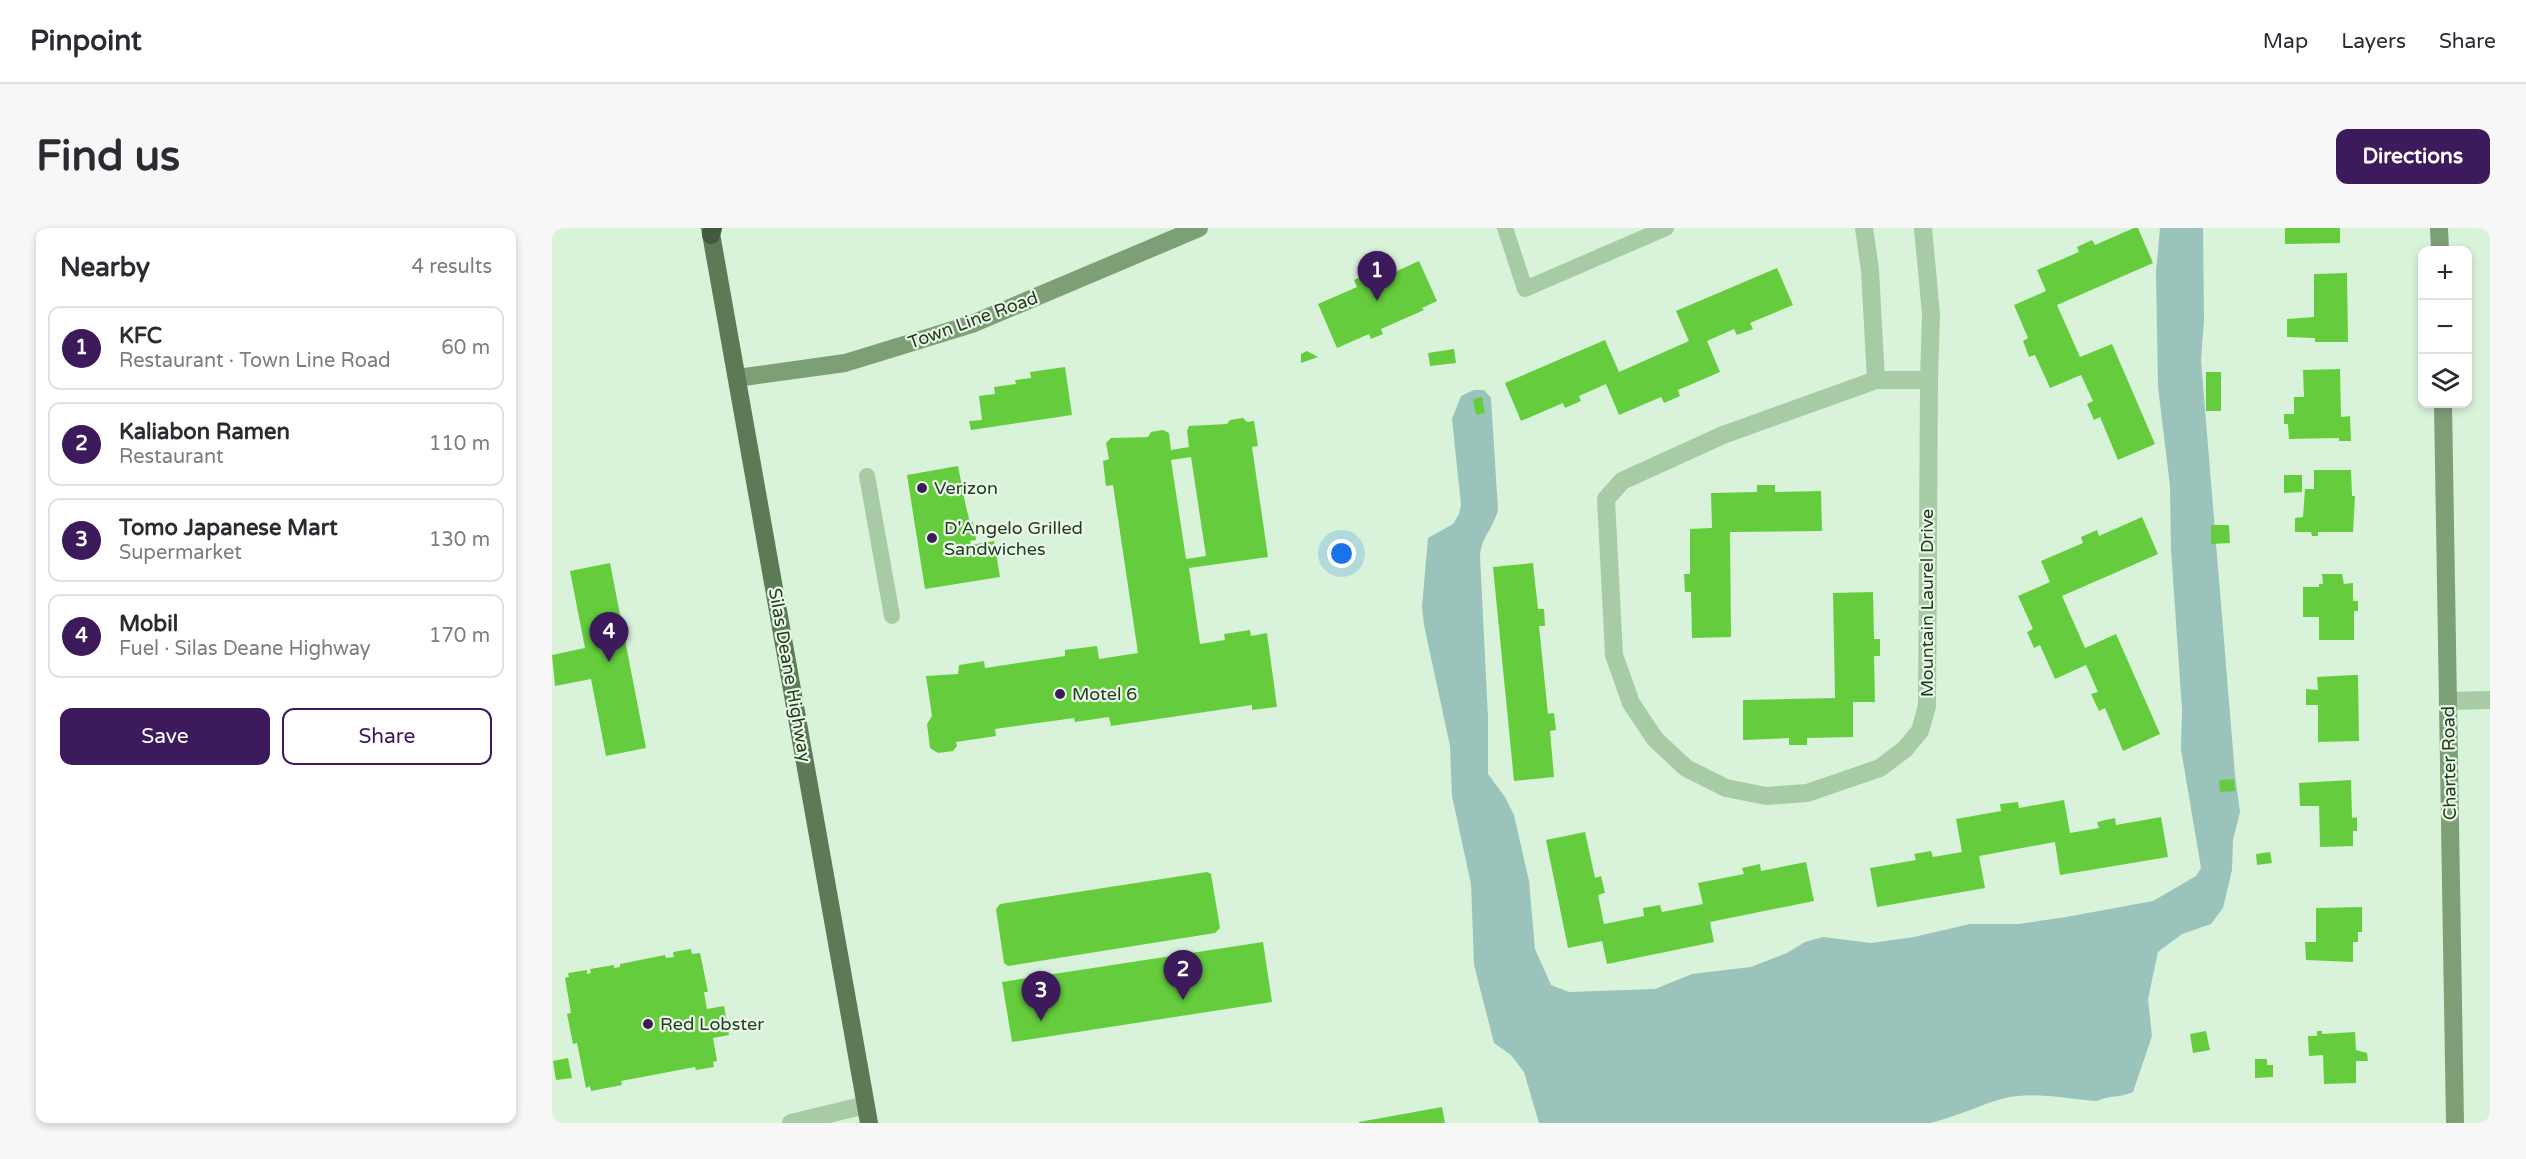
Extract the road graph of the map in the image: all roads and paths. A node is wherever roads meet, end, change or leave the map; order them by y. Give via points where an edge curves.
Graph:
1 (1199, 228) edge
2 (1505, 228) edge
3 (1666, 228) edge
4 (1864, 228) edge
5 (1923, 228) edge
6 (2439, 228) edge
7 (711, 230) edge
8 (2440, 246) edge
9 (737, 378) junction
10 (1876, 380) junction
11 (1929, 380) junction
12 (2443, 408) edge
13 (867, 476) dead end
14 (892, 616) dead end
15 (2490, 700) edge
16 (2448, 701) junction
17 (868, 1114) edge
18 (791, 1123) edge
19 (2455, 1123) edge

1 - 9 street, Town Line Road via 972,324 845,363
2 - 3 lane via 1526,289
4 - 10 street
5 - 11 street, Mountain Laurel Drive via 1931,314
6 - 8 street
7 - 9 main road, Silas Deane Highway
9 - 17 main road, Silas Deane Highway
10 - 11 street, Mountain Laurel Drive
10 - 11 street, Mountain Laurel Drive via 1723,435 1622,480 1606,499 1614,655 1631,703 1654,739 1686,768 1726,788 1766,796 1807,793 1880,768 1905,749 1920,731 1927,706
12 - 16 street, Charter Road
13 - 14 lane
15 - 16 street
16 - 19 street, Charter Road
17 - 18 street

